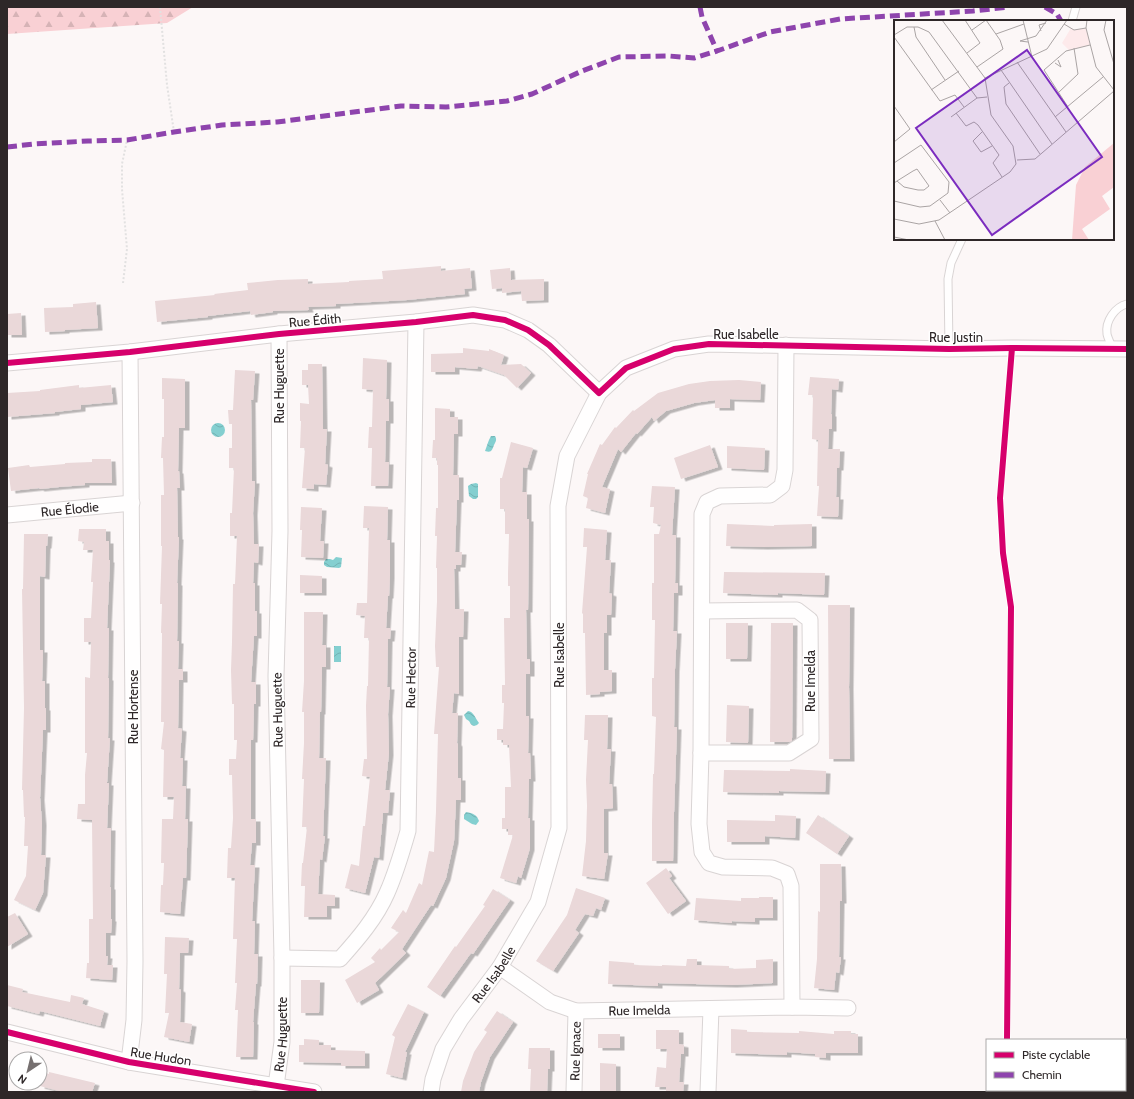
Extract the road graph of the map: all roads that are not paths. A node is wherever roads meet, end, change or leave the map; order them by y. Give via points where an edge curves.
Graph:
1 (1076, 7) edge
2 (1072, 20) edge
3 (962, 240) edge
4 (1127, 304) edge
5 (416, 322) junction
6 (279, 334) junction
7 (786, 345) junction
8 (949, 349) junction
9 (1120, 349) edge
10 (130, 352) junction
11 (7, 363) edge
12 (599, 392) junction
13 (132, 503) junction
14 (7, 515) edge
15 (702, 611) junction
16 (701, 753) junction
17 (282, 958) junction
18 (500, 967) junction
19 (792, 1007) junction
20 (848, 1008) dead end
21 (711, 1009) junction
22 (576, 1011) junction
23 (7, 1032) edge
24 (129, 1062) junction
25 (276, 1086) junction
26 (314, 1092) edge
27 (430, 1092) edge
28 (574, 1092) edge
29 (708, 1092) edge

1 - 2 lane
3 - 8 lane via 951,263 948,279
4 - 9 lane via 1122,305 1108,322 1107,333
5 - 6 street, Rue Édith
5 - 12 street, Rue Édith via 473,315 506,320 528,330 549,345
5 - 17 street, Rue Hector via 408,831 400,862 387,894 369,924 340,958
6 - 10 street, Rue Édith
6 - 17 street, Rue Huguette via 280,531 276,676
7 - 8 street, Rue Justin
7 - 12 street, Rue Isabelle via 709,344 674,349 626,368
7 - 15 street via 785,470 782,486 770,495 720,496 707,502 702,514
8 - 9 street, Rue Justin
10 - 11 street, Rue Édith
10 - 13 street, Rue Hortense
12 - 18 street, Rue Isabelle via 567,456 558,506 560,828 538,902
13 - 14 street, Rue Élodie
13 - 24 street, Rue Hortense via 135,961 134,1020
15 - 16 street
15 - 16 street, Rue Imelda via 797,610 810,620 811,739 789,753
16 - 19 street via 699,824 702,852 709,863 723,867 772,868 786,874 791,886
17 - 25 street, Rue Huguette via 282,1042
18 - 22 street, Rue Imelda via 550,1002
18 - 27 street, Rue Isabelle via 461,1019 443,1049
19 - 20 street, Rue Imelda
19 - 21 street, Rue Imelda
21 - 22 street, Rue Imelda
21 - 29 street
22 - 28 street, Rue Ignace
23 - 24 street, Rue Hudon
24 - 25 street, Rue Hudon
25 - 26 street, Rue Hudon

